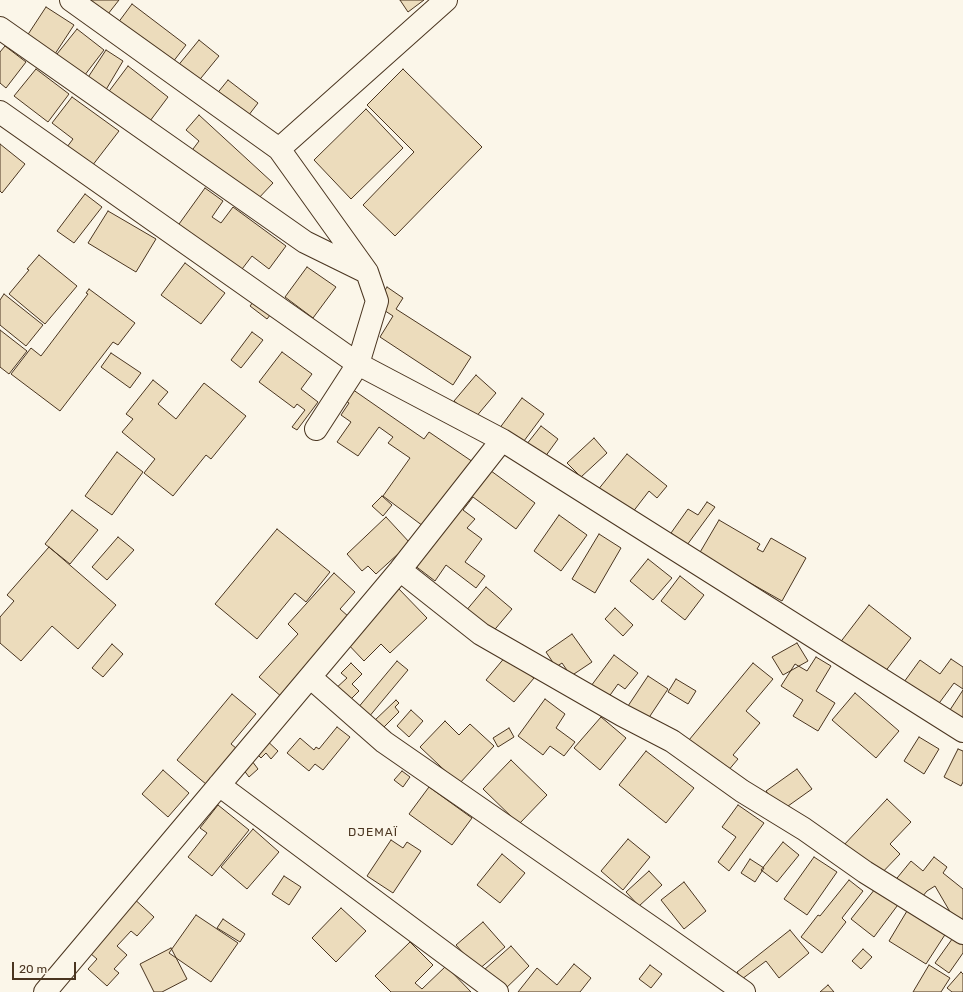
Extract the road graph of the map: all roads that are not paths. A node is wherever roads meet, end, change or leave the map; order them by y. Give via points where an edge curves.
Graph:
1 (71, 0) edge
2 (446, 0) edge
3 (0, 28) edge
4 (0, 112) edge
5 (279, 149) junction
6 (367, 272) junction
7 (358, 364) junction
8 (316, 429) dead end
9 (502, 440) junction
10 (400, 570) junction
11 (310, 677) junction
12 (963, 731) edge
13 (219, 785) junction
14 (963, 933) edge
15 (45, 992) edge
16 (497, 992) edge
17 (744, 992) edge

1 - 5 street
2 - 5 street
3 - 6 street via 305,242
4 - 7 street
5 - 6 street
6 - 7 street via 377,302
7 - 8 street
7 - 9 street
9 - 10 street
9 - 12 street
10 - 11 street
10 - 14 street via 481,634 622,715 672,740 742,791
11 - 13 street
11 - 17 street via 384,742
13 - 15 street
13 - 16 street

